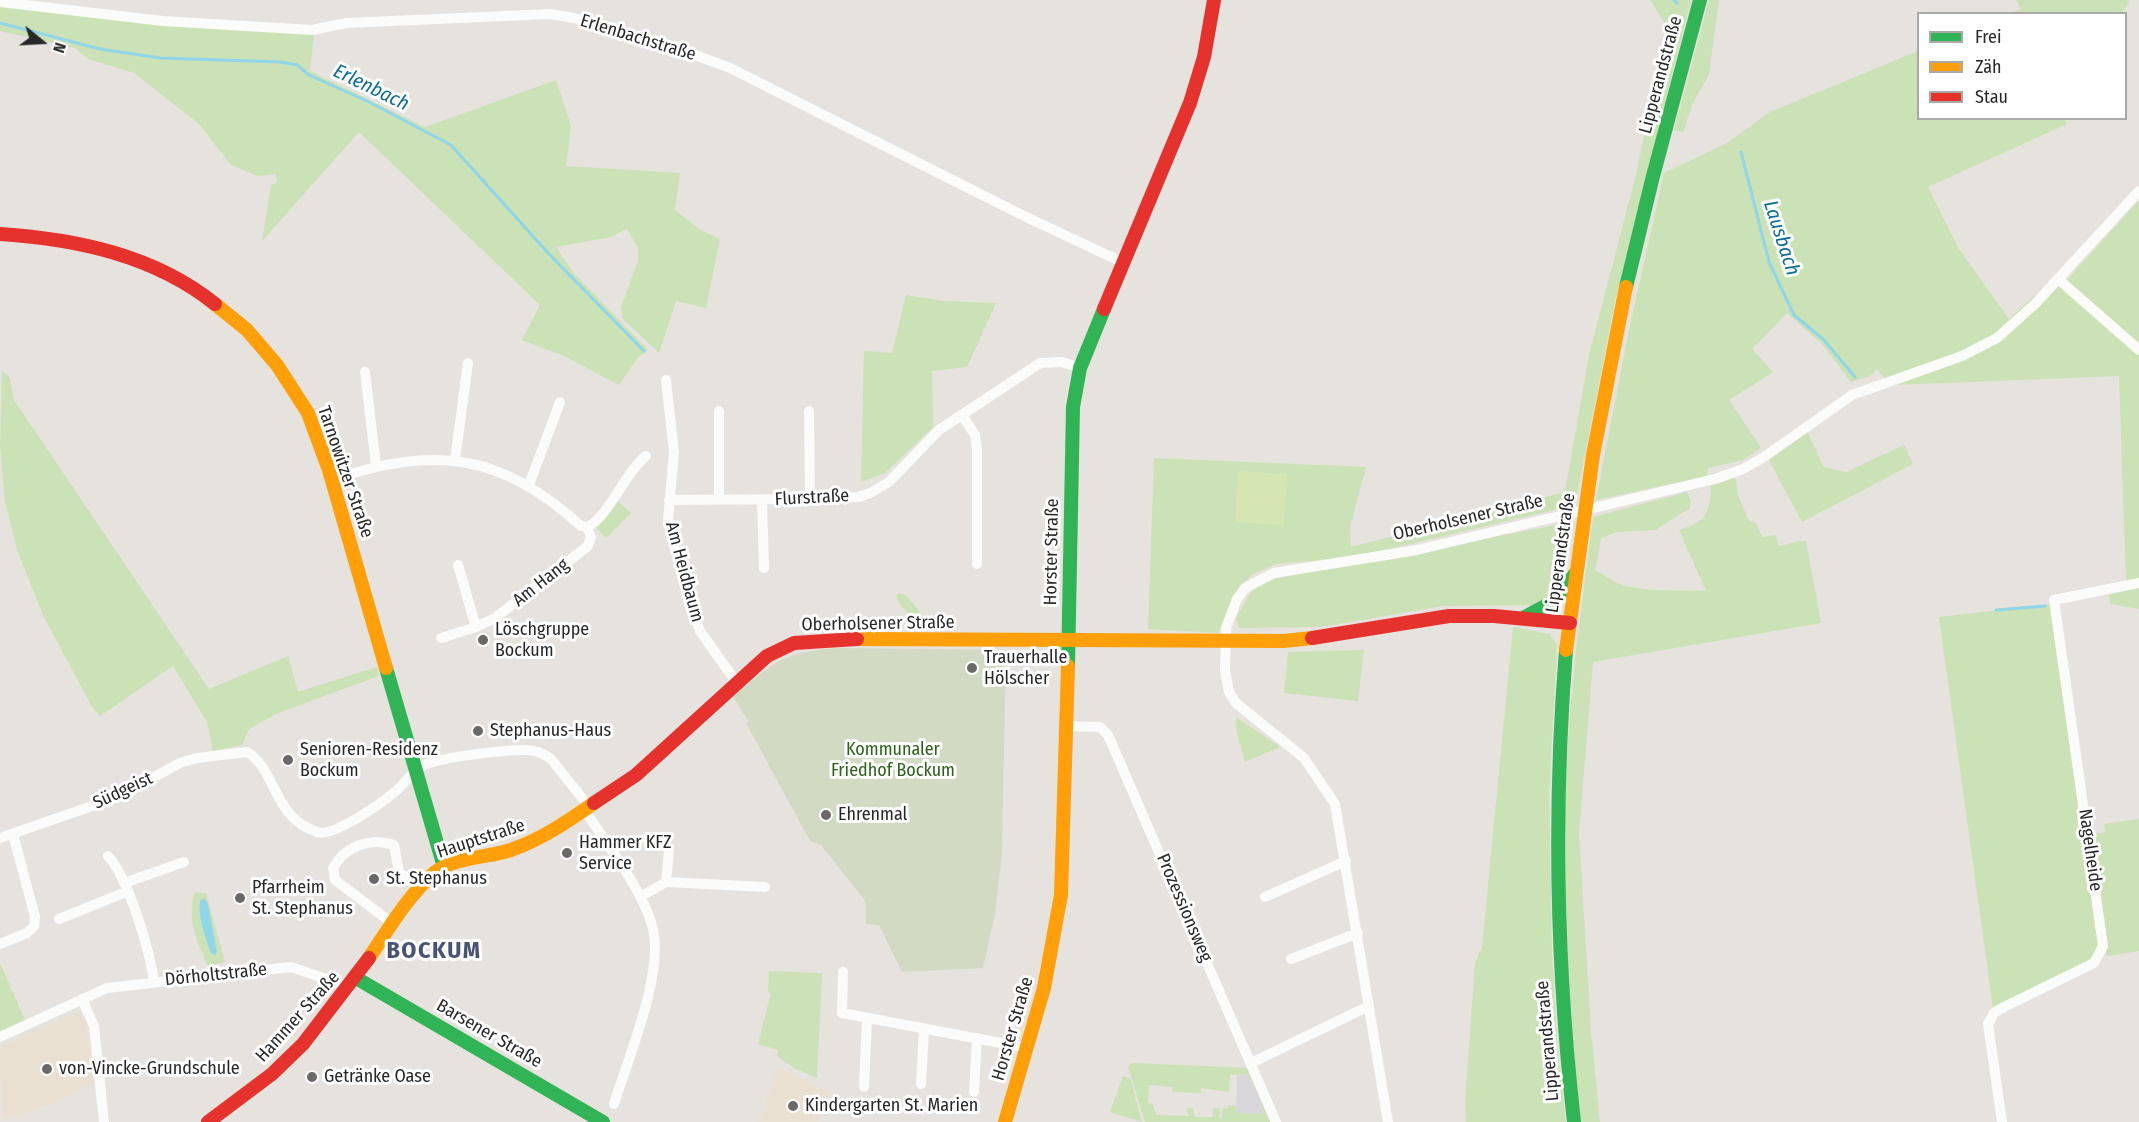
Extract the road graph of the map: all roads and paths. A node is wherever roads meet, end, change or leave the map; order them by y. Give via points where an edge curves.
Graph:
1 (1214, 0) edge
2 (1700, 0) edge
3 (0, 2) edge
4 (2139, 191) edge
5 (0, 234) edge
6 (1124, 263) junction
7 (2058, 279) junction
8 (2139, 350) edge
9 (468, 363) dead end
10 (1080, 368) junction
11 (364, 372) dead end
12 (666, 380) dead end
13 (560, 402) dead end
14 (719, 411) dead end
15 (809, 411) dead end
16 (962, 415) junction
17 (646, 456) dead end
18 (455, 460) junction
19 (376, 466) junction
20 (332, 480) junction
21 (529, 485) junction
22 (719, 499) junction
23 (810, 499) junction
24 (669, 500) junction
25 (762, 501) junction
26 (587, 527) junction
27 (977, 564) dead end
28 (458, 565) dead end
29 (764, 568) dead end
30 (1575, 574) junction
31 (2139, 583) edge
32 (1523, 618) junction
33 (1570, 623) junction
34 (476, 627) junction
35 (441, 638) dead end
36 (1068, 640) junction
37 (1226, 642) junction
38 (736, 682) junction
39 (1067, 726) junction
40 (416, 770) junction
41 (588, 809) junction
42 (13, 834) junction
43 (0, 838) edge
44 (669, 850) dead end
45 (108, 856) dead end
46 (1346, 861) junction
47 (184, 862) dead end
48 (444, 867) junction
49 (666, 882) junction
50 (765, 887) dead end
51 (125, 888) junction
52 (419, 888) junction
53 (640, 897) junction
54 (1265, 897) dead end
55 (59, 919) dead end
56 (392, 923) junction
57 (1358, 933) junction
58 (0, 944) edge
59 (1292, 959) dead end
60 (843, 972) dead end
61 (154, 981) junction
62 (352, 983) junction
63 (82, 999) junction
64 (1369, 1006) junction
65 (867, 1018) junction
66 (924, 1029) junction
67 (0, 1037) edge
68 (977, 1038) junction
69 (1027, 1048) junction
70 (1251, 1062) junction
71 (921, 1084) dead end
72 (864, 1087) dead end
73 (974, 1092) dead end
74 (614, 1104) dead end
75 (104, 1122) edge
76 (208, 1122) edge
77 (603, 1122) edge
78 (1005, 1122) edge
79 (1276, 1122) edge
80 (1388, 1122) edge
81 (1574, 1122) edge
82 (2002, 1122) edge

1 - 6 main road, Horster Straße via 1204,57 1190,103
2 - 30 main road, Lipperandstraße via 1630,271
3 - 6 street, Erlenbachstraße via 163,21 312,30 346,23 550,14 574,18 730,69
4 - 7 street, Oberholsener Straße
5 - 20 main road, Tarnowitzer Straße via 60,237 101,247 165,272 201,294 250,334 293,386 313,424
6 - 10 main road, Horster Straße
7 - 8 street
7 - 37 street, Oberholsener Straße via 1997,338 1962,356 1852,395 1743,469 1417,550 1274,573 1245,588 1229,615
9 - 18 street
10 - 16 street, Flurstraße via 1062,362 1040,363
10 - 36 main road, Horster Straße via 1073,407
11 - 19 street
12 - 24 street, Am Heidbaum via 674,452
13 - 21 street
14 - 22 street
15 - 23 street
16 - 23 street, Flurstraße via 939,430 906,466 879,487 858,496
16 - 27 street via 975,435 977,450
17 - 26 street, Am Hang
18 - 19 street
18 - 21 street via 490,468
19 - 20 street
20 - 40 main road, Tarnowitzer Straße
21 - 26 street
22 - 24 street, Flurstraße
22 - 25 street, Flurstraße
23 - 25 street, Flurstraße
24 - 38 street, Am Heidbaum via 668,520 689,603 700,631
25 - 29 street
26 - 34 street, Am Hang via 591,537 588,546 495,618
28 - 34 street
30 - 32 main road via 1555,601
30 - 33 main road, Lipperandstraße
31 - 82 street, Nagelheide via 2054,600 2103,946 2094,963 2000,1009 1991,1018 1988,1024
32 - 33 main road, Oberholsener Straße
32 - 37 main road, Oberholsener Straße via 1453,616 1320,638
33 - 81 main road, Lipperandstraße via 1559,734 1556,852 1558,954
34 - 35 street, Am Hang
36 - 37 main road, Oberholsener Straße
36 - 38 main road, Oberholsener Straße via 801,642 767,656
36 - 39 main road, Horster Straße
37 - 46 street via 1229,693 1236,703 1297,751 1319,777 1335,804
38 - 41 main road, Oberholsener Straße via 636,775
39 - 69 main road, Horster Straße via 1061,895 1050,962
39 - 70 street, Prozessionsweg via 1100,727 1108,735
40 - 41 street via 446,759 532,750 551,759
40 - 42 street, Südgeist via 375,806 337,829 319,834 298,824 284,809 247,752 180,763 115,798
40 - 48 main road, Tarnowitzer Straße
41 - 48 main road, Hauptstraße via 526,844
41 - 53 street
42 - 43 street, Südgeist
42 - 58 street via 34,926
44 - 49 street
45 - 51 street via 118,867
46 - 54 street
46 - 57 street
47 - 51 street
48 - 52 main road, Hauptstraße
49 - 50 street
49 - 53 street
51 - 55 street
51 - 61 street via 150,954
52 - 56 main road, Hauptstraße
52 - 56 street via 399,872 394,845 365,843 342,853 333,868 335,880
53 - 74 street via 654,934 654,961
56 - 62 main road, Hauptstraße
57 - 59 street
57 - 64 street
60 - 65 street via 842,1013
61 - 62 street, Dörholtstraße via 291,967 341,984
61 - 63 street, Dörholtstraße via 107,988
62 - 76 main road, Hammer Straße via 283,1065
62 - 77 main road, Barsener Straße
63 - 67 street, Dörholtstraße
63 - 75 street via 94,1026
64 - 70 street
64 - 80 street
65 - 66 street
65 - 72 street
66 - 68 street
66 - 71 street
68 - 69 street
68 - 73 street
69 - 78 main road, Horster Straße
70 - 79 street, Prozessionsweg

